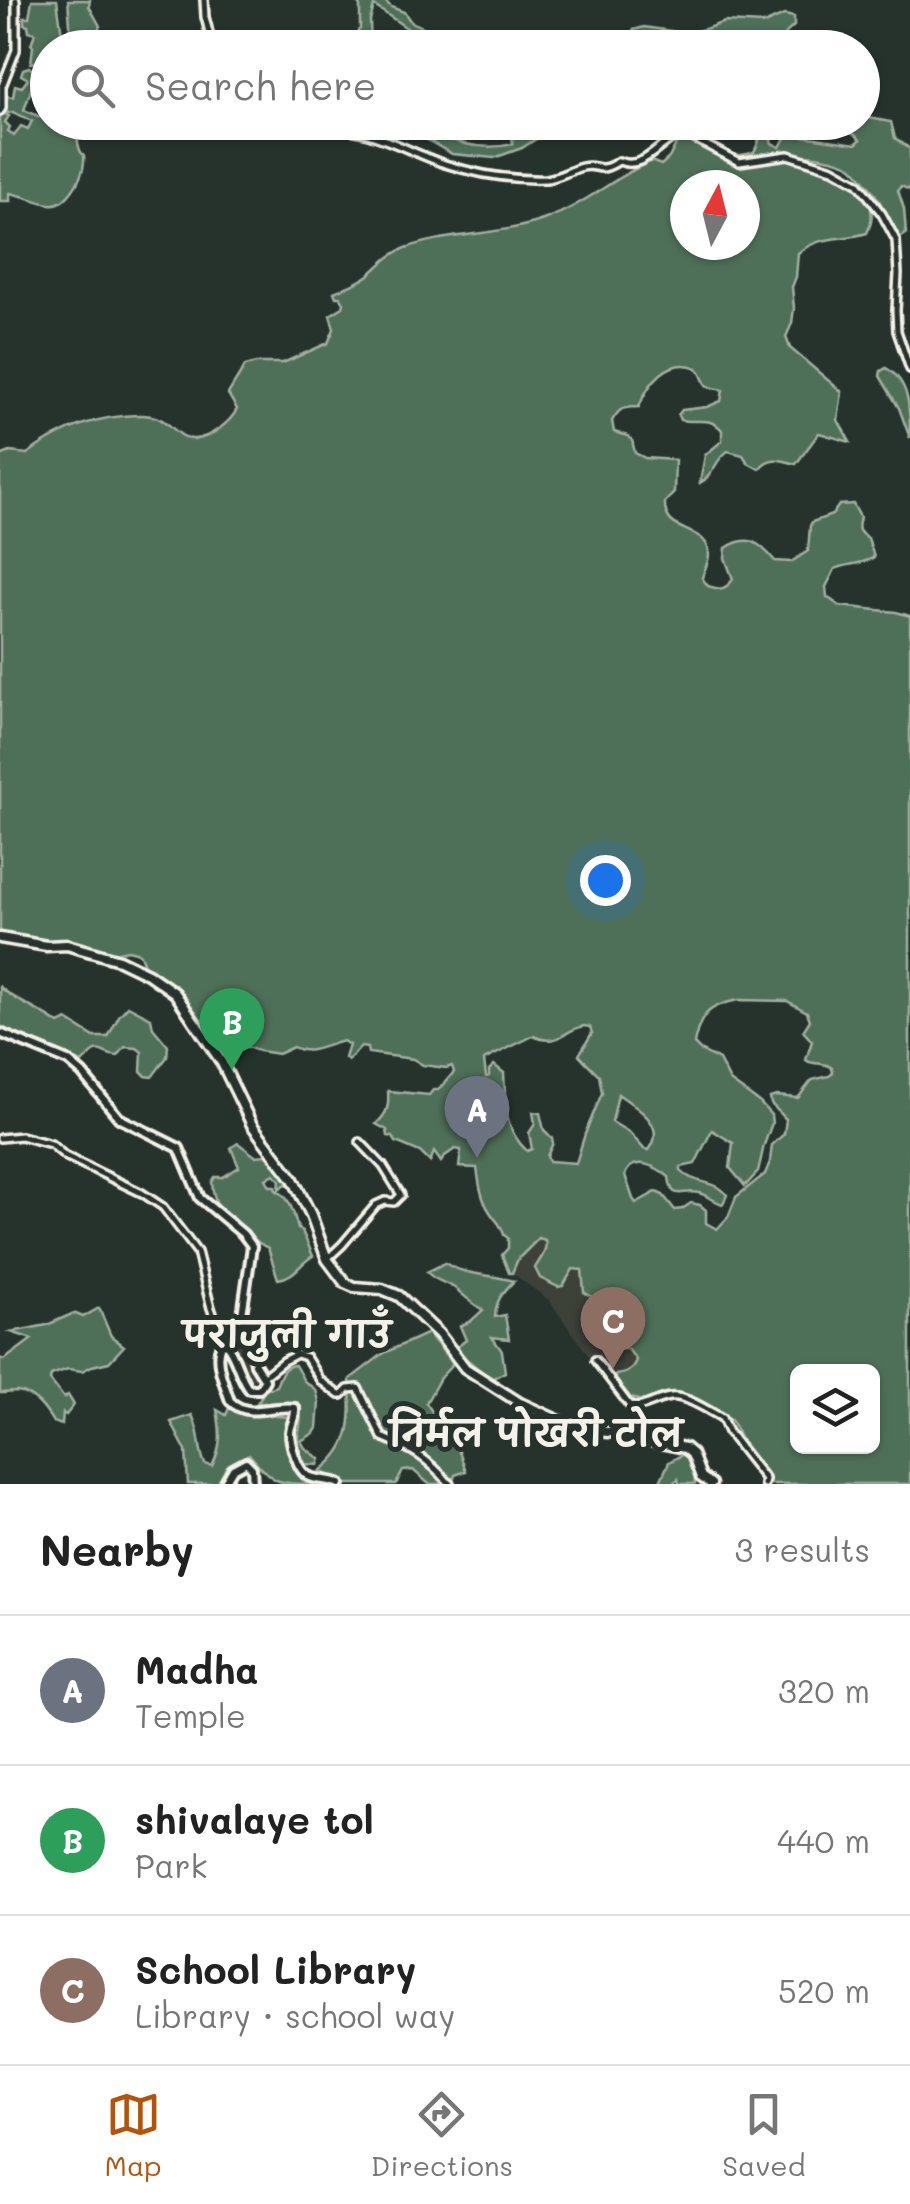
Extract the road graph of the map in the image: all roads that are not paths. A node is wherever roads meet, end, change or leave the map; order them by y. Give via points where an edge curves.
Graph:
1 (16, 0) edge
2 (204, 0) edge
3 (209, 30) edge
4 (0, 110) edge
5 (388, 140) edge
6 (670, 140) edge
7 (697, 140) edge
8 (910, 369) edge
9 (0, 938) edge
10 (0, 1033) edge
11 (0, 1138) edge
12 (360, 1142) dead end
13 (326, 1259) junction
14 (224, 1344) junction
15 (595, 1360) dead end
16 (264, 1376) junction
17 (224, 1484) edge
18 (253, 1484) edge
19 (340, 1484) edge
20 (450, 1484) edge
21 (711, 1484) edge
22 (764, 1484) edge

1 - 4 street via 16,50
2 - 3 street
5 - 6 street via 456,167 548,179 584,166 604,170 619,161 640,162
7 - 8 street via 739,162 788,156 858,184 894,234 897,331
9 - 13 main road via 67,945 119,960 175,993 222,1063 252,1125 294,1179
10 - 16 street via 68,1061 119,1118 181,1151 200,1198 252,1246 242,1315
11 - 14 street via 44,1141 163,1207 197,1252
12 - 13 street via 401,1195 376,1205
13 - 21 main road via 345,1284 400,1296 465,1368 520,1404 588,1432 686,1448
14 - 16 street via 250,1389 261,1387
14 - 19 street via 218,1356 232,1405 256,1412 296,1409 290,1432 295,1462 306,1475
15 - 22 street via 630,1406 677,1397 722,1418
16 - 20 street via 297,1354 339,1395 358,1388 382,1436 414,1450
17 - 18 street via 246,1462

